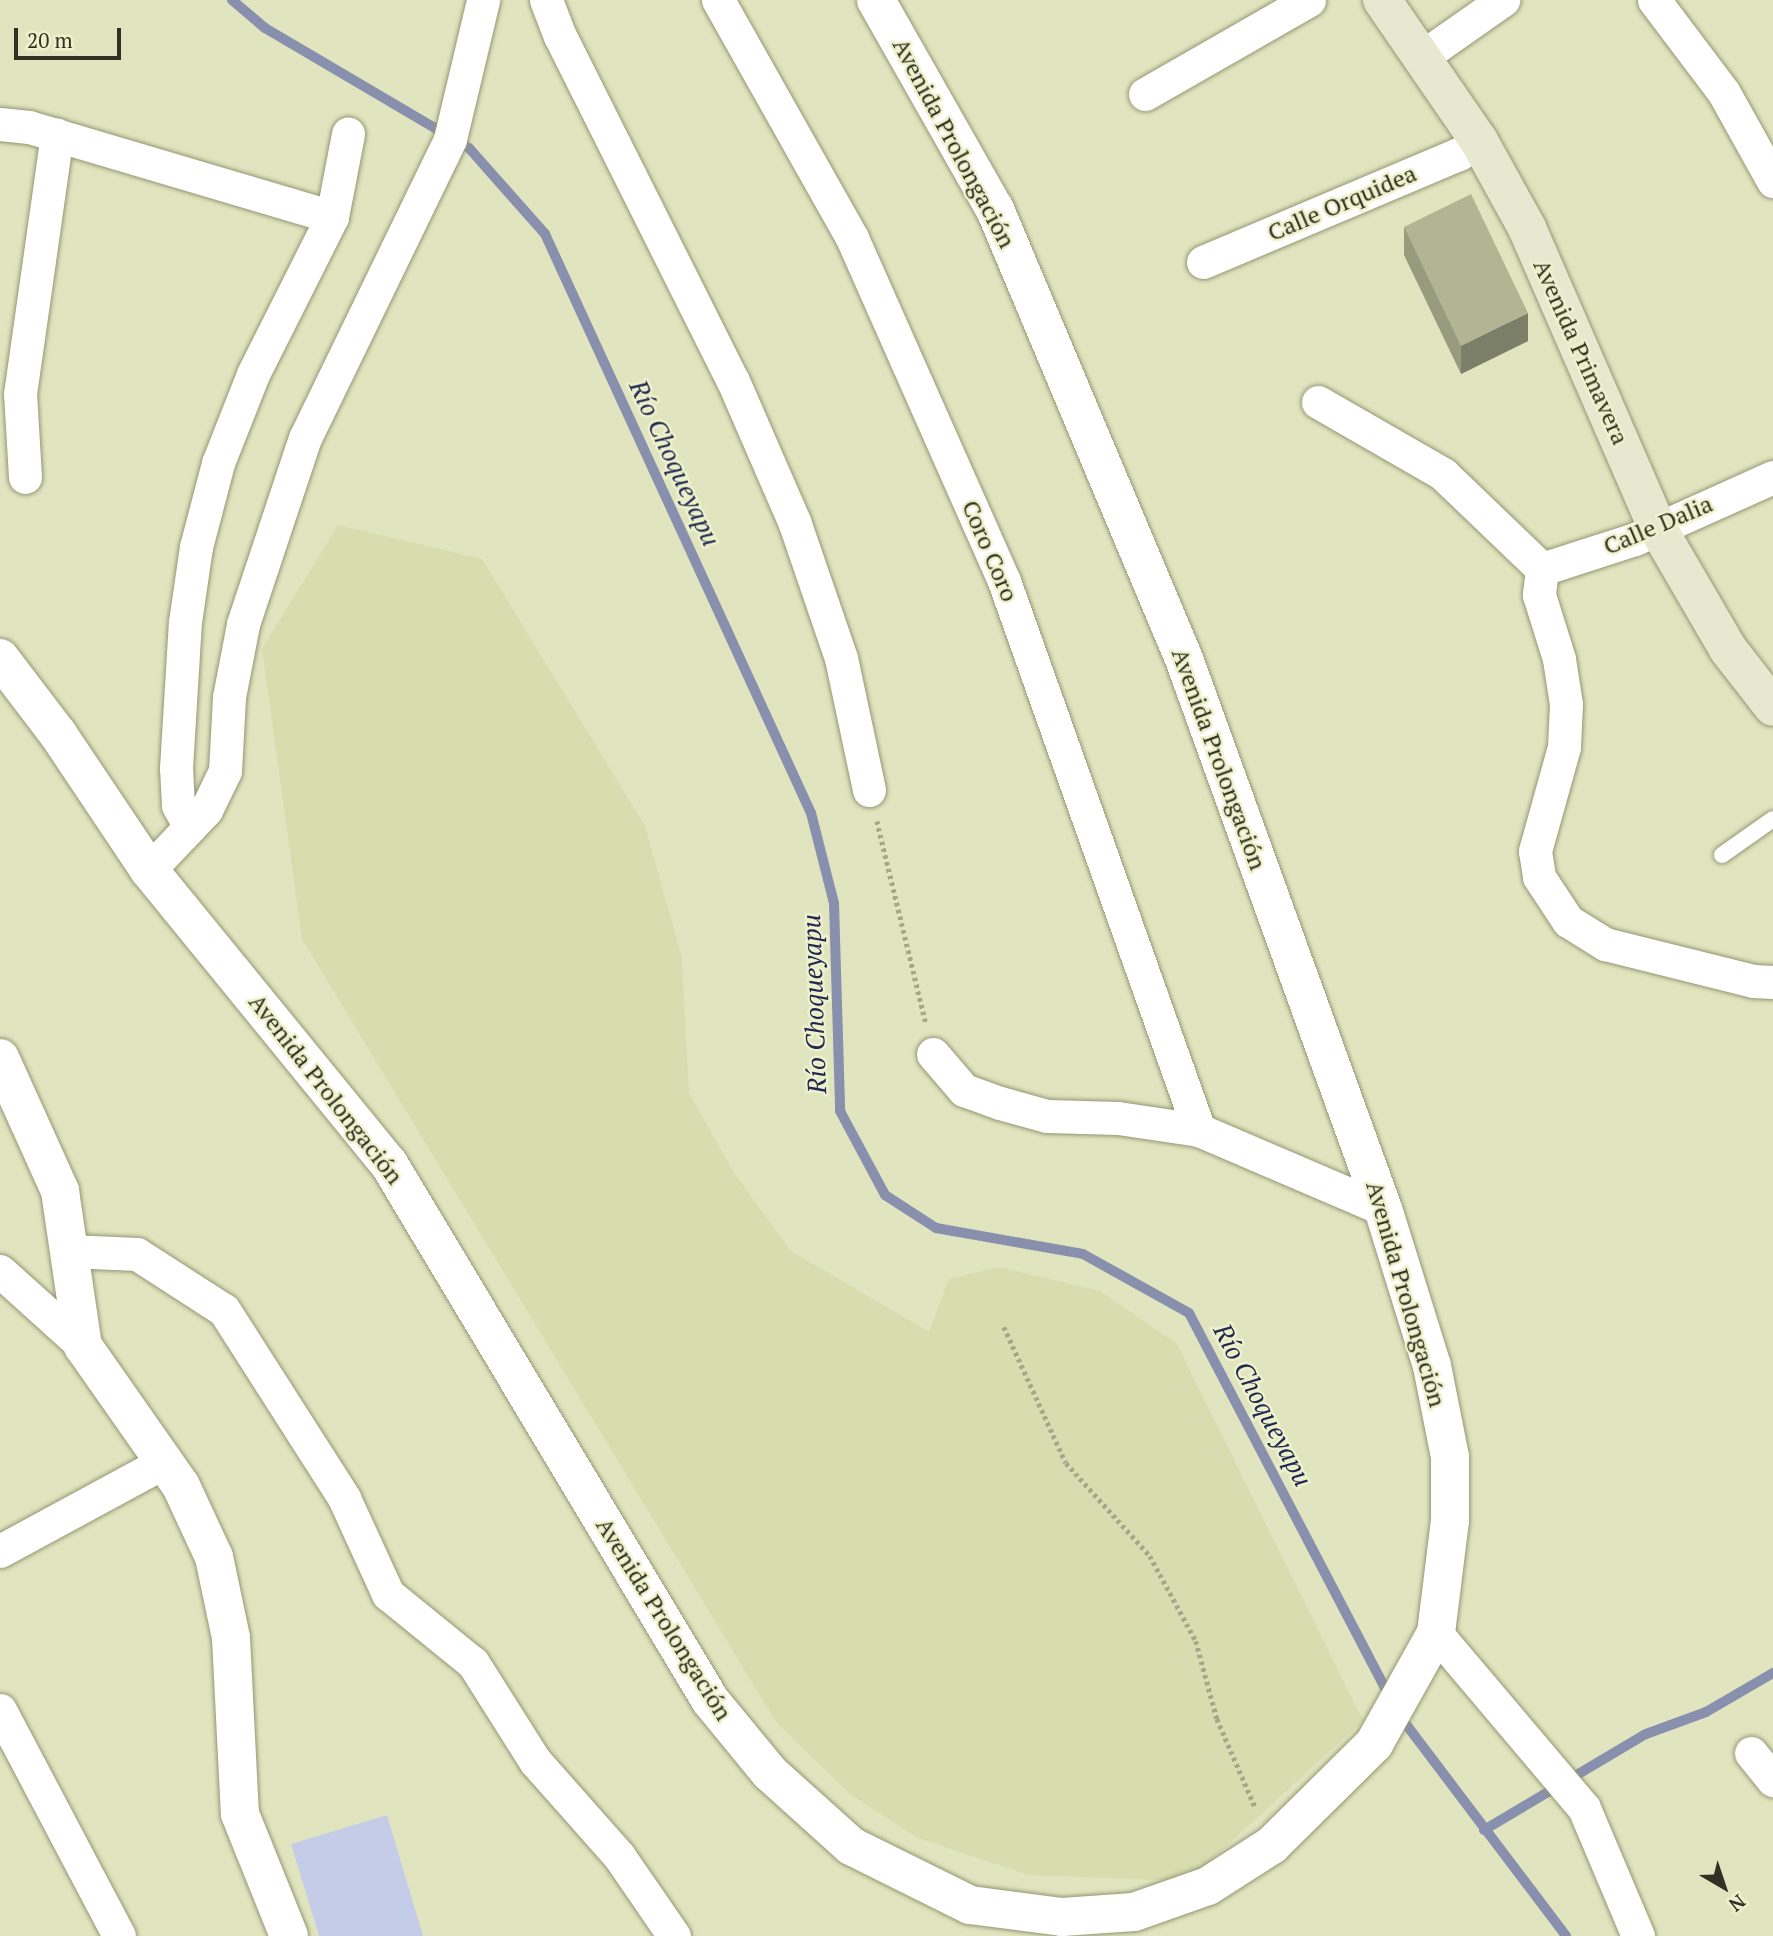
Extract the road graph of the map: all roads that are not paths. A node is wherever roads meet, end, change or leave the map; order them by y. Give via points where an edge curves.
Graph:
1 (484, 0) edge
2 (546, 0) edge
3 (718, 0) edge
4 (876, 0) edge
5 (1309, 0) edge
6 (1382, 0) edge
7 (1503, 0) edge
8 (1654, 0) edge
9 (1423, 55) junction
10 (1145, 94) dead end
11 (0, 124) edge
12 (348, 134) dead end
13 (57, 135) junction
14 (1479, 141) junction
15 (1773, 181) edge
16 (331, 217) junction
17 (1203, 261) dead end
18 (1318, 402) dead end
19 (24, 477) dead end
20 (1773, 477) edge
21 (1657, 527) junction
22 (1542, 569) junction
23 (0, 658) edge
24 (1773, 707) edge
25 (869, 790) road end
26 (1773, 820) edge
27 (190, 827) junction
28 (1722, 855) dead end
29 (149, 870) junction
30 (1773, 982) edge
31 (933, 1054) road end
32 (0, 1058) edge
33 (1199, 1130) junction
34 (1383, 1209) junction
35 (69, 1251) junction
36 (0, 1271) edge
37 (83, 1346) junction
38 (164, 1462) junction
39 (0, 1551) edge
40 (1427, 1649) junction
41 (0, 1710) edge
42 (1751, 1753) dead end
43 (1773, 1780) edge
44 (1064, 1926) edge
45 (119, 1936) edge
46 (289, 1936) edge
47 (674, 1936) edge
48 (1638, 1936) edge

1 - 27 street via 450,139 305,438 243,624 229,697 225,771 206,810
2 - 25 street via 733,381 794,521 841,658
3 - 33 street, Coro Coro via 852,238 1004,581
4 - 34 street, Avenida Prolongación via 994,208 1184,659
5 - 10 street
6 - 9 main road, Avenida Primavera
7 - 9 street
8 - 15 street via 1724,93
9 - 14 main road, Avenida Primavera
11 - 13 street
12 - 16 street
13 - 16 street
13 - 19 street via 20,394
14 - 17 street, Calle Orquidea via 1460,154
14 - 21 main road, Avenida Primavera via 1527,228
16 - 27 street via 253,374 218,463 196,547 185,622 176,768 178,805
18 - 22 street via 1443,474
20 - 21 street, Calle Dalia
21 - 22 street, Calle Dalia via 1635,539
21 - 24 main road, Avenida Primavera via 1728,649
22 - 30 street via 1539,595 1559,659 1566,704 1564,747 1535,851 1539,877 1568,921 1605,944
23 - 29 street, Avenida Prolongación via 58,734
26 - 28 lane
27 - 29 street
29 - 44 street, Avenida Prolongación via 389,1164 710,1700 770,1773 863,1852 970,1905
31 - 33 street via 964,1090 1000,1103 1047,1116 1118,1118
32 - 35 street via 60,1191
33 - 34 street
34 - 40 street, Avenida Prolongación via 1432,1366 1450,1457 1450,1521
35 - 37 street
35 - 47 street via 137,1254 224,1310 344,1498 388,1594 473,1663 535,1761 618,1856
36 - 37 street
37 - 38 street
38 - 39 street
38 - 46 street via 214,1557 231,1638 240,1814
40 - 44 street, Avenida Prolongación via 1374,1744 1272,1845 1209,1886 1133,1912
40 - 48 street via 1584,1808
41 - 45 street
42 - 43 street

